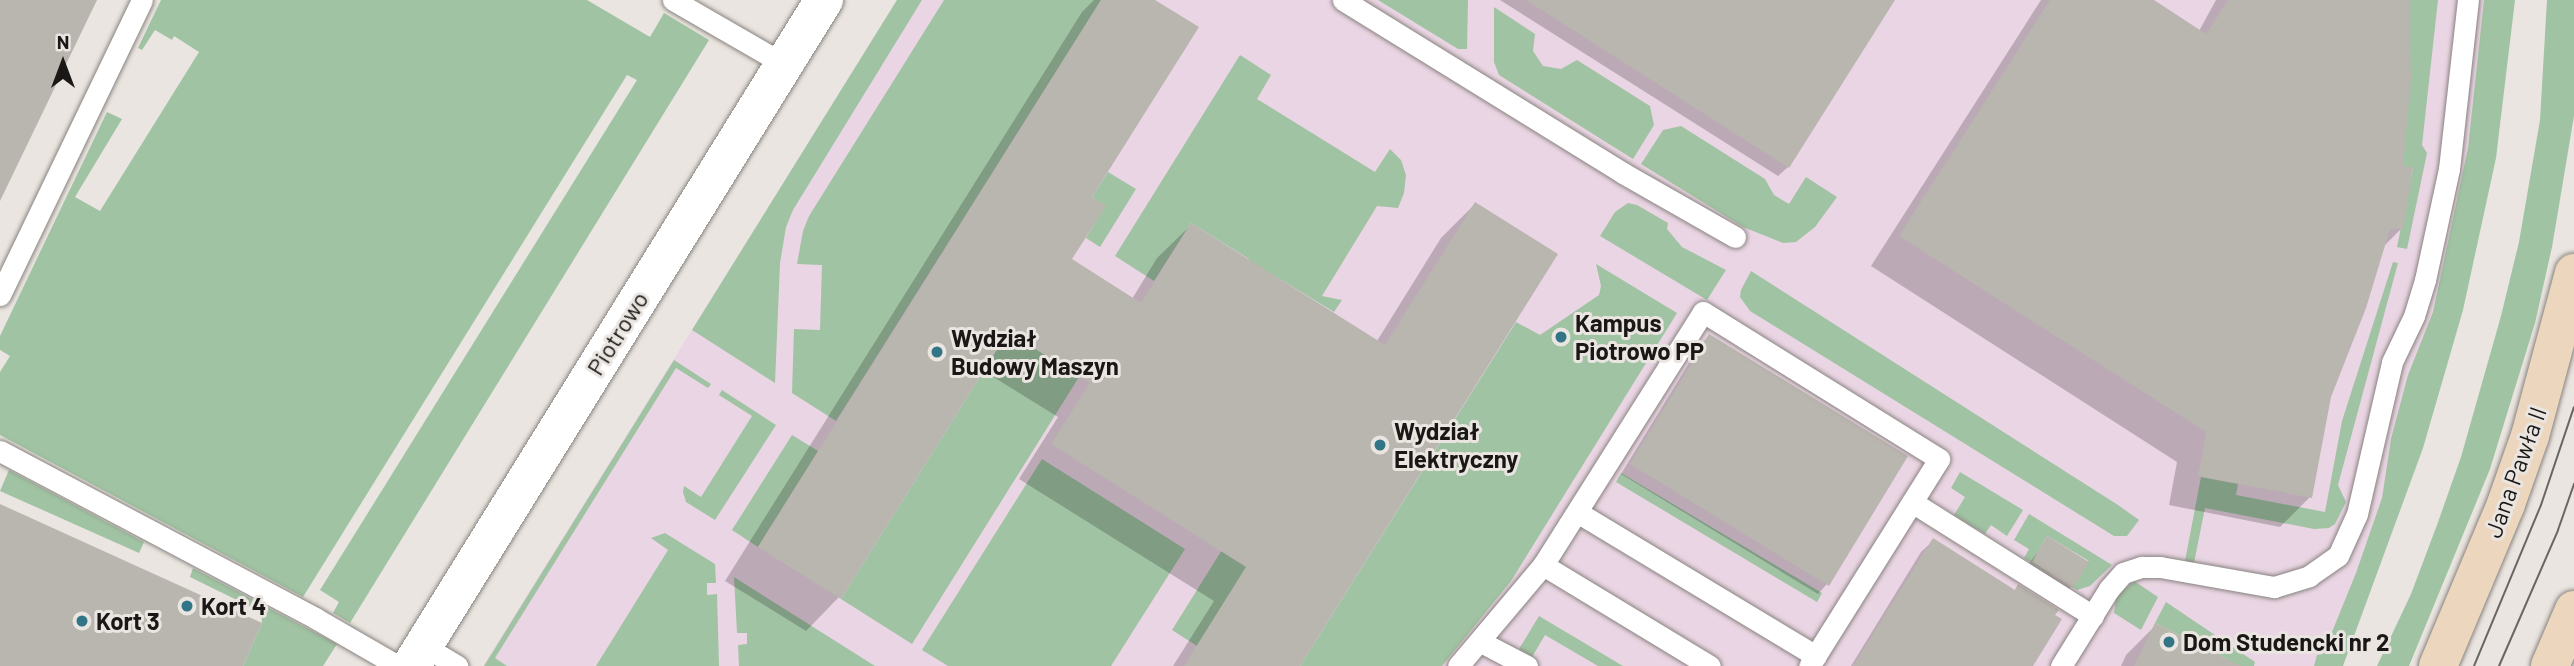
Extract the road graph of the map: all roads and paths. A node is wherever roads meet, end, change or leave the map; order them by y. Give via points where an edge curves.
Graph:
1 (142, 0) edge
2 (673, 0) edge
3 (824, 0) edge
4 (1343, 0) edge
5 (2468, 0) edge
6 (783, 64) junction
7 (1735, 237) dead end
8 (2574, 273) edge
9 (0, 295) edge
10 (0, 451) edge
11 (1912, 502) junction
12 (1577, 512) junction
13 (1543, 565) junction
14 (2574, 610) edge
15 (2093, 616) junction
16 (1481, 642) junction
17 (411, 659) edge
18 (1812, 661) edge
19 (457, 666) edge
20 (1458, 666) edge
21 (1527, 666) edge
22 (1710, 666) edge
23 (2061, 666) edge
24 (2438, 666) edge
25 (2550, 666) edge

1 - 9 lane
2 - 6 lane
3 - 6 street, Piotrowo
4 - 7 lane
5 - 15 lane via 2449,169 2425,280 2392,362 2357,514 2338,556 2309,576 2274,587 2160,567 2132,569 2123,573
6 - 17 street, Piotrowo
8 - 24 main road, Jana Pawła II via 2530,436
10 - 17 lane via 327,624
11 - 12 lane via 1939,459 1703,312
11 - 15 lane
11 - 18 lane
12 - 13 lane
12 - 18 lane
13 - 16 lane
13 - 22 lane
14 - 25 main road
15 - 23 lane
16 - 20 lane
16 - 21 lane
17 - 19 lane

